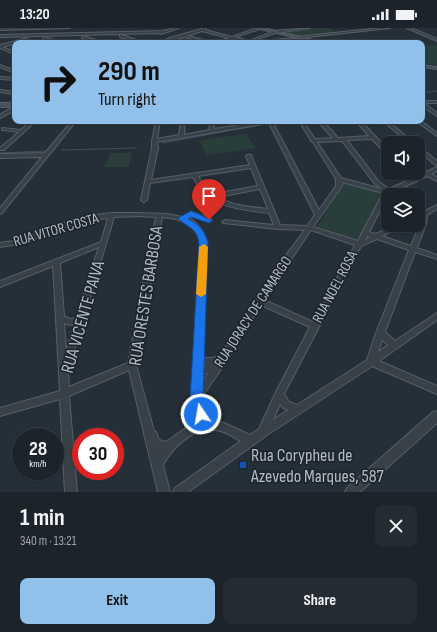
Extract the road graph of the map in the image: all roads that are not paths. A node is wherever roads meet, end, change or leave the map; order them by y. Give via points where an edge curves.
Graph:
1 (55, 28) edge
2 (69, 28) edge
3 (178, 28) edge
4 (207, 28) edge
5 (255, 28) edge
6 (309, 28) edge
7 (331, 28) edge
8 (358, 28) edge
9 (383, 28) edge
10 (389, 28) edge
11 (408, 28) edge
12 (0, 29) edge
13 (201, 30) junction
14 (364, 31) junction
15 (156, 32) edge
16 (274, 32) junction
17 (341, 33) junction
18 (50, 35) junction
19 (76, 35) junction
20 (121, 35) junction
21 (184, 35) junction
22 (0, 36) edge
23 (37, 36) junction
24 (437, 36) edge
25 (430, 37) junction
26 (233, 38) junction
27 (298, 38) junction
28 (23, 40) edge
29 (50, 40) edge
30 (92, 40) edge
31 (135, 40) edge
32 (172, 40) joint
33 (204, 40) edge
34 (226, 40) edge
35 (242, 40) edge
36 (255, 40) edge
37 (290, 40) edge
38 (306, 40) edge
39 (308, 40) edge
40 (437, 40) edge
41 (12, 43) edge
42 (0, 47) edge
43 (12, 52) edge
44 (0, 66) edge
45 (425, 66) edge
46 (437, 68) edge
47 (425, 70) edge
48 (12, 71) edge
49 (0, 78) edge
50 (12, 79) edge
51 (0, 91) edge
52 (12, 93) edge
53 (437, 102) edge
54 (425, 103) edge
55 (0, 105) edge
56 (425, 105) edge
57 (12, 106) edge
58 (12, 107) edge
59 (437, 115) edge
60 (0, 117) edge
61 (30, 124) edge
62 (72, 124) edge
63 (157, 124) edge
64 (182, 124) edge
65 (211, 124) edge
66 (235, 124) edge
67 (272, 124) edge
68 (303, 124) edge
69 (323, 124) edge
70 (361, 124) edge
71 (389, 124) edge
72 (422, 124) edge
73 (4, 129) dead end
74 (212, 130) junction
75 (22, 131) junction
76 (437, 135) edge
77 (181, 136) junction
78 (403, 136) edge
79 (374, 137) junction
80 (336, 139) junction
81 (343, 139) junction
82 (313, 141) junction
83 (0, 142) edge
84 (9, 143) junction
85 (154, 144) junction
86 (381, 145) edge
87 (2, 149) dead end
88 (425, 154) edge
89 (46, 155) junction
90 (0, 156) edge
91 (249, 156) dead end
92 (437, 164) edge
93 (253, 166) junction
94 (437, 168) edge
95 (427, 174) junction
96 (194, 175) junction
97 (339, 179) junction
98 (437, 179) edge
99 (412, 181) joint
100 (148, 182) junction
101 (261, 187) junction
102 (383, 188) edge
103 (397, 188) edge
104 (381, 190) edge
105 (211, 196) junction
106 (144, 200) dead end
107 (311, 200) junction
108 (381, 204) edge
109 (324, 207) junction
110 (437, 207) edge
111 (271, 211) junction
112 (0, 212) edge
113 (318, 214) junction
114 (425, 214) edge
115 (112, 215) junction
116 (159, 216) junction
117 (182, 218) junction
118 (209, 220) dead end
119 (225, 222) dead end
120 (278, 227) junction
121 (311, 228) junction
122 (388, 232) edge
123 (420, 232) edge
124 (364, 233) junction
125 (378, 237) junction
126 (14, 243) junction
127 (103, 243) junction
128 (358, 244) junction
129 (0, 245) edge
130 (413, 248) junction
131 (0, 249) edge
132 (437, 257) edge
133 (56, 262) junction
134 (0, 284) edge
135 (260, 301) junction
136 (437, 316) edge
137 (60, 318) junction
138 (80, 320) junction
139 (315, 326) junction
140 (380, 333) junction
141 (395, 346) junction
142 (223, 359) junction
143 (371, 362) junction
144 (132, 365) junction
145 (198, 365) junction
146 (217, 368) junction
147 (64, 372) junction
148 (437, 390) edge
149 (66, 393) junction
150 (279, 395) junction
151 (196, 398) junction
152 (297, 410) junction
153 (0, 412) edge
154 (437, 416) edge
155 (208, 424) junction
156 (195, 426) junction
157 (148, 428) junction
158 (263, 432) junction
159 (251, 441) junction
160 (168, 448) junction
161 (157, 465) junction
162 (72, 492) edge
163 (164, 492) edge
164 (179, 492) edge
165 (351, 492) edge

1 - 2 street
1 - 12 street
1 - 18 street
3 - 15 street
4 - 13 street
5 - 16 main road
5 - 26 street
6 - 16 street
7 - 17 street
8 - 14 street
9 - 10 street
9 - 14 street
11 - 25 street
13 - 21 street
13 - 26 street
14 - 17 street
15 - 20 street
15 - 32 street
16 - 27 main road
16 - 36 street
17 - 27 street
18 - 19 street
18 - 23 street
19 - 20 street
19 - 30 street
20 - 31 street
21 - 32 street
21 - 33 street
22 - 23 street
23 - 28 street
23 - 29 street
24 - 25 street
25 - 40 street
26 - 34 street
26 - 35 street
27 - 37 main road
27 - 38 main road
27 - 39 main road
41 - 42 street
42 - 43 street
44 - 48 street
45 - 46 main road
46 - 47 main road
49 - 50 street
51 - 52 street
53 - 54 street
55 - 57 main road
56 - 59 street
58 - 60 street
61 - 75 street
62 - 89 street
63 - 85 street
64 - 77 street
65 - 74 street
66 - 74 street
67 - 107 street
68 - 82 street
69 - 80 street
70 - 79 street
71 - 78 street
72 - 76 street
73 - 75 street
74 - 77 street
75 - 84 street
77 - 85 street
79 - 81 street
79 - 86 street
80 - 81 street
80 - 82 street
81 - 102 street
82 - 97 street
83 - 84 street
84 - 87 street
85 - 100 street
88 - 92 street
89 - 90 street
89 - 112 street
91 - 93 street
93 - 96 street
93 - 101 street
94 - 95 street
95 - 98 street
95 - 99 street
96 - 100 street
96 - 105 street via 204,191
97 - 104 street
97 - 109 street, RUA JORACY DE CAMARGO via 340,184
99 - 103 street
100 - 106 street
101 - 105 street
101 - 111 street
105 - 111 street via 234,206
107 - 109 street
107 - 113 street
108 - 124 street, RUA NOEL ROSA
109 - 113 street, RUA JORACY DE CAMARGO
110 - 114 street
111 - 120 street
113 - 121 street, RUA JORACY DE CAMARGO
115 - 116 street, RUA VITOR COSTA
115 - 126 street, RUA VITOR COSTA via 84,219
115 - 127 street, RUA VICENTE PAIVA
116 - 117 street, RUA VITOR COSTA
116 - 144 street, RUA ORESTES BARBOSA
117 - 118 street, RUA VITOR COSTA via 191,214
117 - 145 street via 195,226 204,243
119 - 120 street
120 - 121 street
121 - 128 street
121 - 135 street, RUA JORACY DE CAMARGO
122 - 125 street
123 - 130 street
124 - 125 street
124 - 128 street, RUA NOEL ROSA
125 - 128 street
125 - 130 street
126 - 129 street, RUA VITOR COSTA
126 - 131 street
127 - 133 street
127 - 138 street, RUA VICENTE PAIVA
128 - 139 street, RUA NOEL ROSA
130 - 132 street
130 - 140 street
133 - 134 street
133 - 137 street
135 - 139 street
135 - 142 street, RUA JORACY DE CAMARGO
136 - 141 street
137 - 138 street via 69,322
137 - 147 street
138 - 147 street, RUA VICENTE PAIVA
139 - 150 street, RUA NOEL ROSA
140 - 141 street
140 - 143 street
141 - 143 street
142 - 145 street
142 - 146 street, RUA JORACY DE CAMARGO
143 - 148 street
143 - 152 street
144 - 149 street
144 - 157 street, RUA ORESTES BARBOSA
145 - 146 street via 208,370
145 - 151 street
146 - 151 street, RUA JORACY DE CAMARGO
147 - 149 street, RUA VICENTE PAIVA
149 - 153 street
149 - 162 street, RUA VICENTE PAIVA
150 - 152 street via 286,405
150 - 158 street, RUA NOEL ROSA
151 - 155 street via 201,414
151 - 156 street
152 - 158 street
154 - 165 street
155 - 156 street
155 - 159 street via 225,428
156 - 160 street
157 - 160 street via 156,444
157 - 161 street, RUA ORESTES BARBOSA
158 - 159 street
159 - 164 street
160 - 161 street
161 - 163 street, RUA ORESTES BARBOSA

